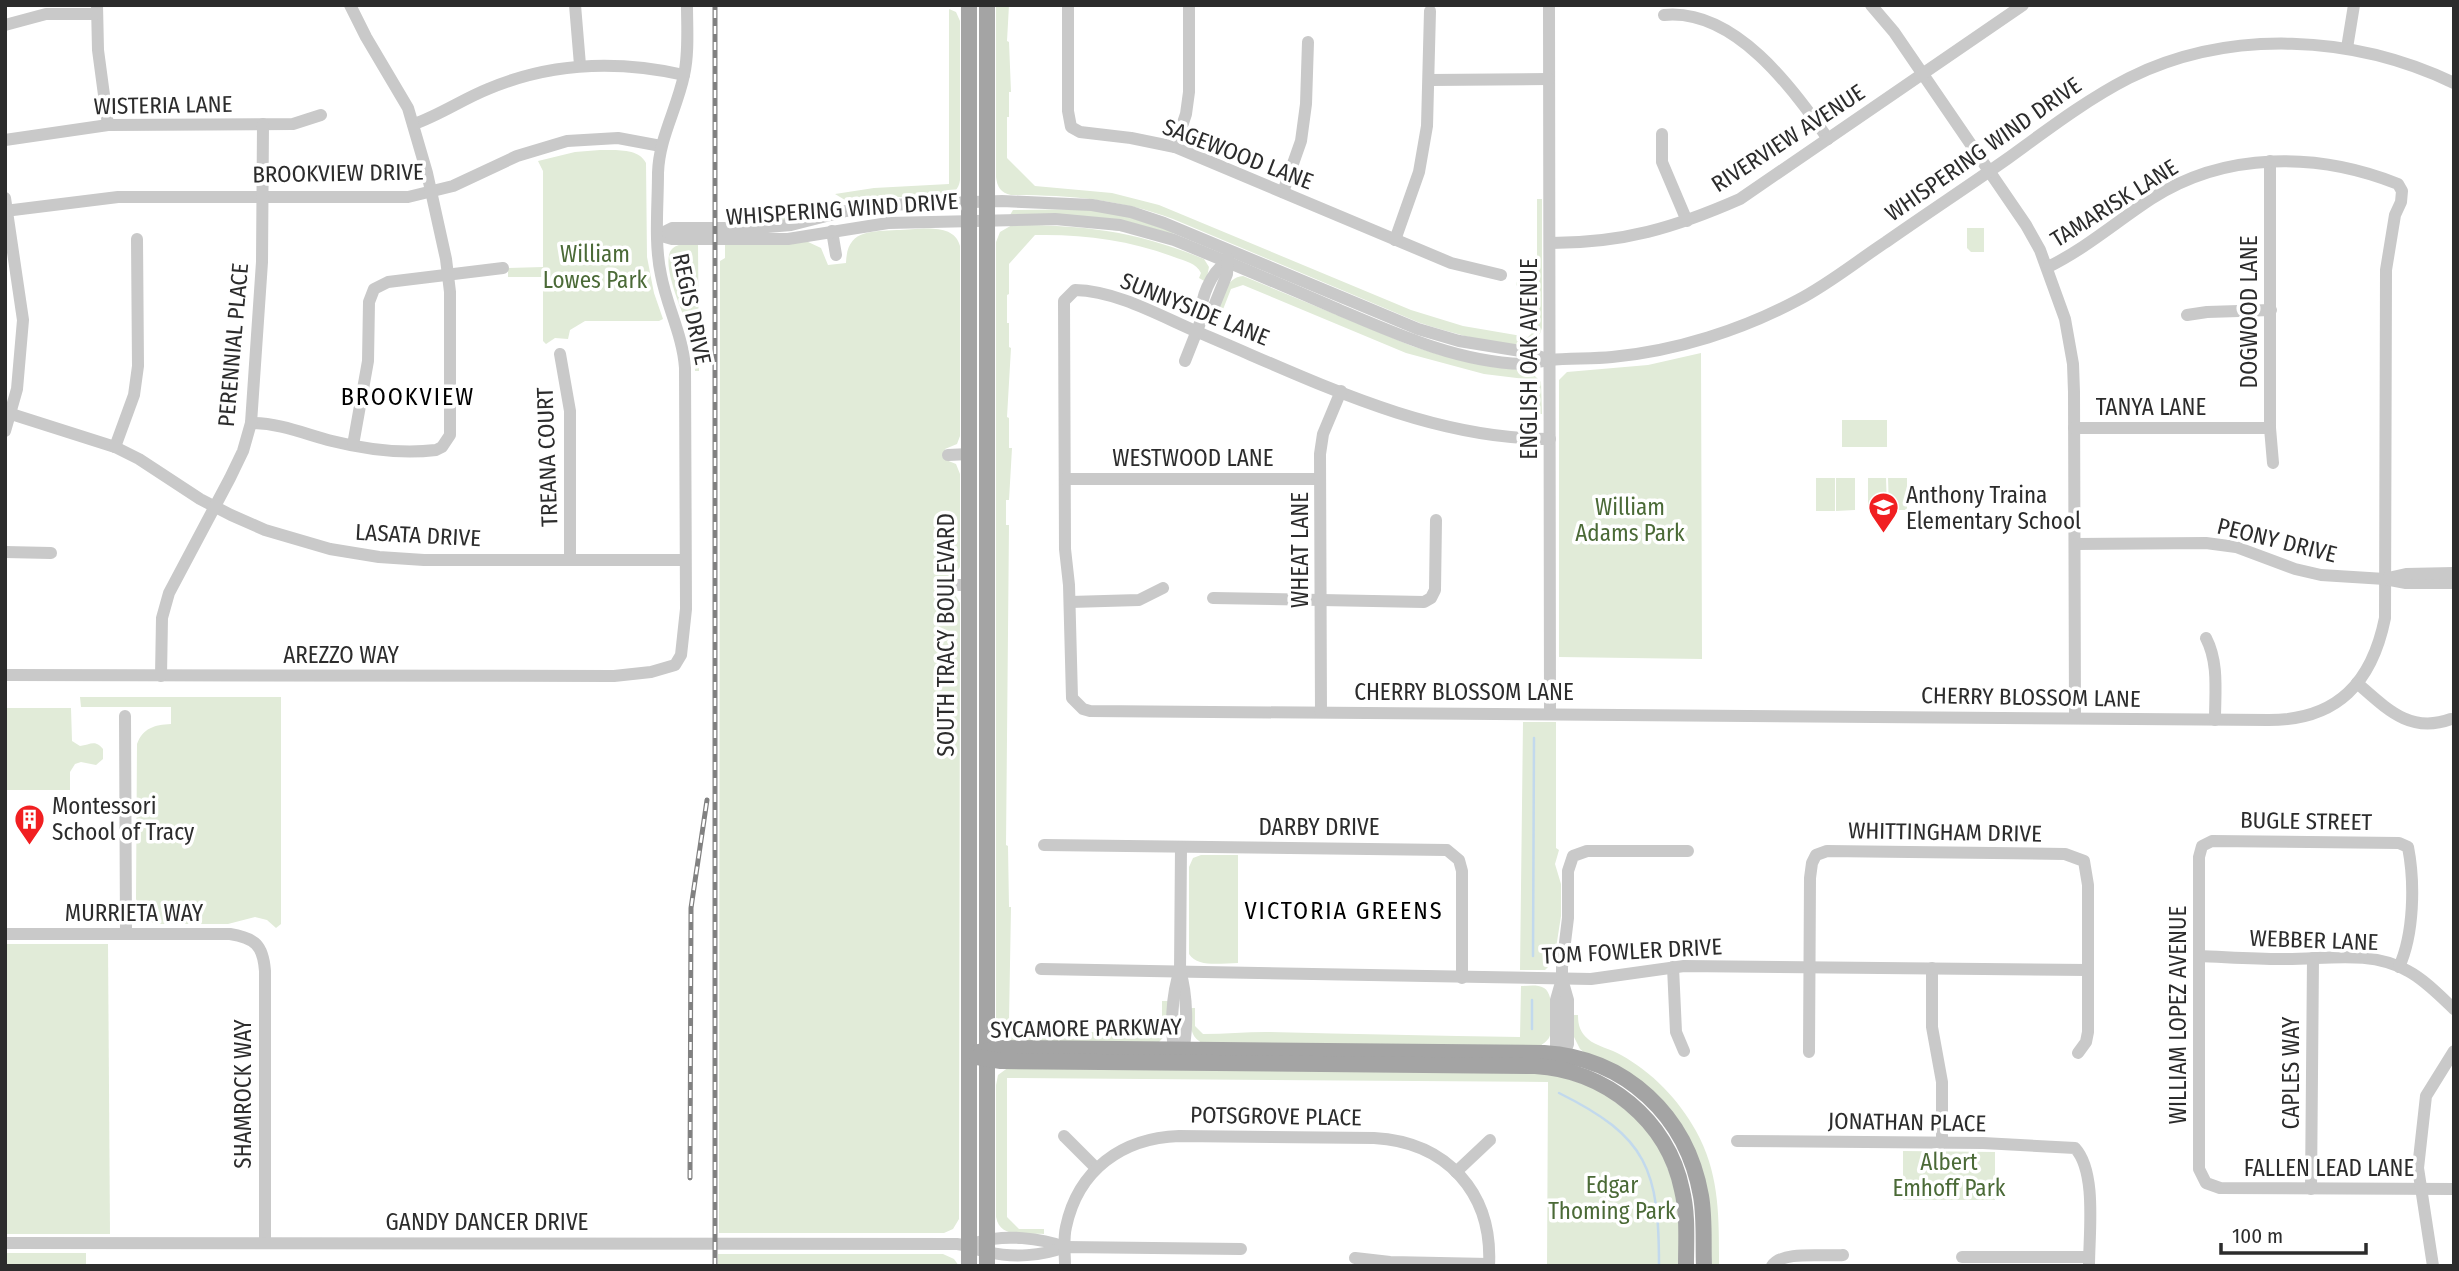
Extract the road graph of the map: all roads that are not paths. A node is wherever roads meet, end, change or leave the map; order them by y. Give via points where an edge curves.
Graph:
1 (350, 5) edge
2 (575, 5) edge
3 (687, 5) edge
4 (969, 5) edge
5 (987, 5) edge
6 (1068, 5) edge
7 (1189, 5) edge
8 (1549, 5) edge
9 (1871, 5) edge
10 (2354, 5) edge
11 (2019, 6) edge
12 (97, 10) edge
13 (1430, 11) dead end
14 (1664, 15) dead end
15 (5, 25) edge
16 (1308, 43) dead end
17 (2347, 48) junction
18 (580, 65) junction
19 (1923, 74) junction
20 (684, 75) junction
21 (1549, 79) junction
22 (1430, 80) junction
23 (2454, 83) edge
24 (321, 115) dead end
25 (263, 124) junction
26 (414, 124) junction
27 (108, 125) junction
28 (1662, 134) dead end
29 (1828, 139) junction
30 (5, 140) edge
31 (661, 146) junction
32 (1175, 147) junction
33 (2270, 161) junction
34 (1990, 171) junction
35 (2402, 191) joint
36 (1283, 192) junction
37 (432, 193) junction
38 (263, 197) junction
39 (5, 198) edge
40 (987, 202) junction
41 (969, 203) junction
42 (6, 211) edge
43 (987, 220) junction
44 (969, 221) junction
45 (1687, 221) junction
46 (832, 231) junction
47 (658, 234) junction
48 (137, 239) dead end
49 (1395, 240) junction
50 (1551, 243) junction
51 (836, 255) dead end
52 (1229, 256) junction
53 (2048, 267) junction
54 (503, 268) dead end
55 (449, 275) junction
56 (1502, 275) dead end
57 (12, 280) edge
58 (2270, 310) junction
59 (2187, 315) dead end
60 (1196, 331) junction
61 (560, 354) dead end
62 (1549, 360) junction
63 (1185, 361) dead end
64 (1340, 391) junction
65 (8, 413) edge
66 (251, 422) junction
67 (2074, 428) junction
68 (2270, 428) junction
69 (5, 431) edge
70 (1550, 439) junction
71 (353, 445) junction
72 (115, 447) junction
73 (969, 454) junction
74 (948, 455) dead end
75 (2273, 463) dead end
76 (1065, 479) junction
77 (1320, 479) junction
78 (215, 507) junction
79 (1436, 520) dead end
80 (2075, 544) junction
81 (5, 552) edge
82 (51, 552) dead end
83 (570, 560) junction
84 (685, 560) junction
85 (2454, 573) edge
86 (2385, 579) junction
87 (2454, 583) edge
88 (948, 585) dead end
89 (969, 585) junction
90 (1163, 589) dead end
91 (1213, 598) dead end
92 (1321, 599) junction
93 (1070, 602) junction
94 (2206, 638) dead end
95 (675, 665) joint
96 (5, 675) edge
97 (162, 676) junction
98 (2357, 683) junction
99 (1321, 712) junction
100 (1550, 714) junction
101 (125, 716) dead end
102 (2076, 719) junction
103 (2451, 719) dead end
104 (2215, 720) junction
105 (1044, 845) dead end
106 (2202, 846) joint
107 (1181, 847) junction
108 (1688, 851) dead end
109 (126, 933) junction
110 (5, 934) edge
111 (259, 946) joint
112 (2199, 956) junction
113 (2313, 958) junction
114 (1674, 967) junction
115 (1810, 967) junction
116 (2399, 967) junction
117 (1932, 968) junction
118 (1041, 969) dead end
119 (2088, 970) junction
120 (1180, 971) junction
121 (1462, 978) junction
122 (1562, 978) junction
123 (2454, 1009) edge
124 (1684, 1051) dead end
125 (2454, 1051) edge
126 (1809, 1052) dead end
127 (2078, 1053) dead end
128 (987, 1054) junction
129 (1179, 1054) junction
130 (969, 1055) junction
131 (1559, 1059) junction
132 (1064, 1136) dead end
133 (1490, 1140) dead end
134 (1737, 1141) dead end
135 (1942, 1143) junction
136 (1096, 1168) junction
137 (1456, 1172) junction
138 (2206, 1183) joint
139 (2311, 1189) junction
140 (2454, 1189) edge
141 (2422, 1190) junction
142 (5, 1243) edge
143 (265, 1243) junction
144 (969, 1245) junction
145 (1065, 1247) junction
146 (1241, 1249) dead end
147 (987, 1252) edge
148 (1843, 1255) dead end
149 (1962, 1257) dead end
150 (1355, 1258) dead end
151 (2089, 1261) edge
152 (1775, 1262) edge
153 (1489, 1265) edge
154 (969, 1266) edge
155 (1065, 1266) edge
156 (1686, 1266) edge
157 (1704, 1266) edge
158 (2433, 1266) edge

1 - 26 street
2 - 18 street
3 - 20 street, REGIS DRIVE
4 - 41 main road, SOUTH TRACY BOULEVARD
5 - 40 main road, SOUTH TRACY BOULEVARD
6 - 32 street, SAGEWOOD LANE via 1071,127
7 - 32 street via 1189,92
8 - 21 street, ENGLISH OAK AVENUE
9 - 19 street
10 - 17 street
11 - 19 street, RIVERVIEW AVENUE
12 - 15 street via 46,14
12 - 27 street
13 - 22 street
14 - 29 street via 1694,16 1730,33 1775,70
16 - 36 street via 1301,141
17 - 23 street, WHISPERING WIND DRIVE via 2418,67
17 - 34 street, WHISPERING WIND DRIVE via 2283,43 2244,46 2166,63 2088,101
18 - 20 street via 626,65
18 - 26 street via 506,82
19 - 29 street, RIVERVIEW AVENUE
19 - 34 street
20 - 31 street, REGIS DRIVE
21 - 22 street
21 - 50 street, ENGLISH OAK AVENUE
22 - 49 street via 1419,172
24 - 25 street, WISTERIA LANE via 293,124
25 - 27 street, WISTERIA LANE
25 - 38 street, PERENNIAL PLACE
26 - 37 street
27 - 30 street, WISTERIA LANE
28 - 45 street via 1662,162
29 - 45 street, RIVERVIEW AVENUE via 1740,199
31 - 37 street, BROOKVIEW DRIVE via 618,138 567,141 526,153
31 - 47 street, REGIS DRIVE
32 - 36 street, SAGEWOOD LANE
33 - 35 street, TAMARISK LANE via 2361,171 2398,184
33 - 53 street, TAMARISK LANE via 2216,170 2170,188
33 - 58 street, DOGWOOD LANE
34 - 53 street
34 - 62 street, WHISPERING WIND DRIVE via 1816,290 1735,328 1646,353
35 - 86 street, CHERRY BLOSSOM LANE via 2386,270
36 - 49 street, SAGEWOOD LANE
37 - 38 street, BROOKVIEW DRIVE via 394,198
37 - 55 street
38 - 42 street, BROOKVIEW DRIVE via 118,197
38 - 66 street, PERENNIAL PLACE
39 - 42 street
40 - 41 street, WHISPERING WIND DRIVE
40 - 43 main road, SOUTH TRACY BOULEVARD
40 - 52 street, WHISPERING WIND DRIVE via 1111,208 1153,219
41 - 44 main road, SOUTH TRACY BOULEVARD
41 - 47 street, WHISPERING WIND DRIVE via 886,205 790,225 672,228
42 - 57 street
43 - 44 street, WHISPERING WIND DRIVE
43 - 52 street, WHISPERING WIND DRIVE via 1073,219 1120,225
43 - 128 main road, SOUTH TRACY BOULEVARD
44 - 46 street, WHISPERING WIND DRIVE via 888,223
44 - 73 main road, SOUTH TRACY BOULEVARD
45 - 50 street, RIVERVIEW AVENUE via 1614,240
46 - 47 street, WHISPERING WIND DRIVE via 764,240 672,239
46 - 51 street
47 - 84 street, REGIS DRIVE via 660,274 685,359
48 - 72 street via 138,366 134,395
49 - 56 street, SAGEWOOD LANE via 1451,263
50 - 62 street, ENGLISH OAK AVENUE
52 - 60 street via 1216,270 1200,306 1202,318
52 - 62 street, WHISPERING WIND DRIVE via 1431,346 1514,363
53 - 67 street via 2073,364
54 - 55 street
55 - 71 street via 383,282 370,295 369,361
55 - 71 street via 447,441 436,450 417,451
57 - 65 street via 23,320 17,388
58 - 59 street
58 - 68 street, DOGWOOD LANE
60 - 63 street
60 - 64 street, SUNNYSIDE LANE
60 - 76 street, SUNNYSIDE LANE via 1085,290 1075,290 1064,301
61 - 83 street, TREANA COURT via 570,411
62 - 70 street, ENGLISH OAK AVENUE
64 - 70 street, SUNNYSIDE LANE via 1464,431
64 - 77 street, WHEAT LANE via 1323,434
65 - 69 street
65 - 72 street, LASATA DRIVE
66 - 71 street
66 - 78 street, PERENNIAL PLACE via 238,463
67 - 68 street, TANYA LANE
67 - 80 street
68 - 75 street, DOGWOOD LANE
70 - 100 street, ENGLISH OAK AVENUE
72 - 78 street, LASATA DRIVE
73 - 74 street
73 - 89 main road, SOUTH TRACY BOULEVARD
76 - 77 street, WESTWOOD LANE
76 - 93 street, SUNNYSIDE LANE
77 - 92 street, WHEAT LANE
78 - 83 street, LASATA DRIVE via 286,537 353,554 424,560
78 - 97 street, PERENNIAL PLACE via 166,601 161,627
79 - 92 street via 1431,598
80 - 86 street, PEONY DRIVE via 2206,543 2236,547 2321,575
80 - 102 street
81 - 82 street
83 - 84 street, LASATA DRIVE
84 - 95 street, REGIS DRIVE via 686,609 681,654
85 - 86 street, PEONY DRIVE
86 - 87 street, PEONY DRIVE
86 - 98 street, CHERRY BLOSSOM LANE via 2379,647
88 - 89 street
89 - 130 main road, SOUTH TRACY BOULEVARD
90 - 93 street via 1139,600
91 - 92 street
92 - 99 street, WHEAT LANE
93 - 99 street, CHERRY BLOSSOM LANE via 1070,690 1076,704 1090,710
94 - 104 street via 2215,666
95 - 97 street, AREZZO WAY via 614,676
96 - 97 street, AREZZO WAY
98 - 103 street via 2409,721 2430,725
98 - 104 street, CHERRY BLOSSOM LANE via 2329,706 2300,718
99 - 100 street, CHERRY BLOSSOM LANE
100 - 102 street, CHERRY BLOSSOM LANE
101 - 109 street
102 - 104 street, CHERRY BLOSSOM LANE
105 - 107 street, DARBY DRIVE
106 - 112 street, WILLIAM LOPEZ AVENUE
106 - 116 street, BUGLE STREET via 2212,841 2399,843 2408,847 2411,930
107 - 120 street
107 - 121 street, DARBY DRIVE via 1441,849 1455,856 1462,871
108 - 122 street via 1587,851 1573,856 1568,871
109 - 110 street, MURRIETA WAY
109 - 111 street, MURRIETA WAY via 230,934 245,936
111 - 143 street, SHAMROCK WAY via 265,971
112 - 113 street, WEBBER LANE
112 - 138 street, WILLIAM LOPEZ AVENUE via 2199,1169
113 - 116 street, WEBBER LANE via 2374,958
113 - 139 street, CAPLES WAY
114 - 115 street, TOM FOWLER DRIVE
114 - 122 street, TOM FOWLER DRIVE via 1605,978
114 - 124 street via 1676,1032
115 - 117 street, TOM FOWLER DRIVE
115 - 119 street, WHITTINGHAM DRIVE via 1812,863 1816,855 1827,851 2065,854 2084,861
115 - 126 street
116 - 123 street, WEBBER LANE
117 - 119 street, TOM FOWLER DRIVE
117 - 135 street via 1931,1019 1942,1082
118 - 120 street, TOM FOWLER DRIVE
119 - 127 street via 2088,1032
120 - 121 street, TOM FOWLER DRIVE
120 - 129 street via 1185,987
121 - 122 street, TOM FOWLER DRIVE
122 - 131 street via 1568,1000
125 - 141 street via 2426,1096 2418,1168
128 - 129 main road, SYCAMORE PARKWAY
128 - 130 main road, SYCAMORE PARKWAY
128 - 147 main road, SOUTH TRACY BOULEVARD
129 - 131 main road, SYCAMORE PARKWAY via 1535,1066
130 - 144 main road, SOUTH TRACY BOULEVARD
131 - 156 main road, SYCAMORE PARKWAY via 1640,1112 1662,1140 1682,1188
131 - 157 main road, SYCAMORE PARKWAY via 1595,1062 1623,1077 1670,1121 1698,1181
132 - 136 street
133 - 137 street
134 - 135 street, JONATHAN PLACE
135 - 151 street, JONATHAN PLACE via 2075,1148 2089,1174
136 - 137 street, POTSGROVE PLACE via 1125,1147 1164,1136 1361,1138 1412,1144 1433,1153
136 - 145 street via 1071,1209
137 - 153 street, POTSGROVE PLACE via 1481,1208
138 - 139 street, FALLEN LEAD LANE via 2220,1188
139 - 141 street, FALLEN LEAD LANE
140 - 141 street, FALLEN LEAD LANE
141 - 158 street
142 - 143 street, GANDY DANCER DRIVE
143 - 144 street, GANDY DANCER DRIVE
144 - 147 street, GANDY DANCER DRIVE
144 - 154 main road, SOUTH TRACY BOULEVARD
145 - 146 street
145 - 147 street via 1044,1254
145 - 155 street
148 - 152 street via 1792,1256
149 - 151 street
150 - 153 street

